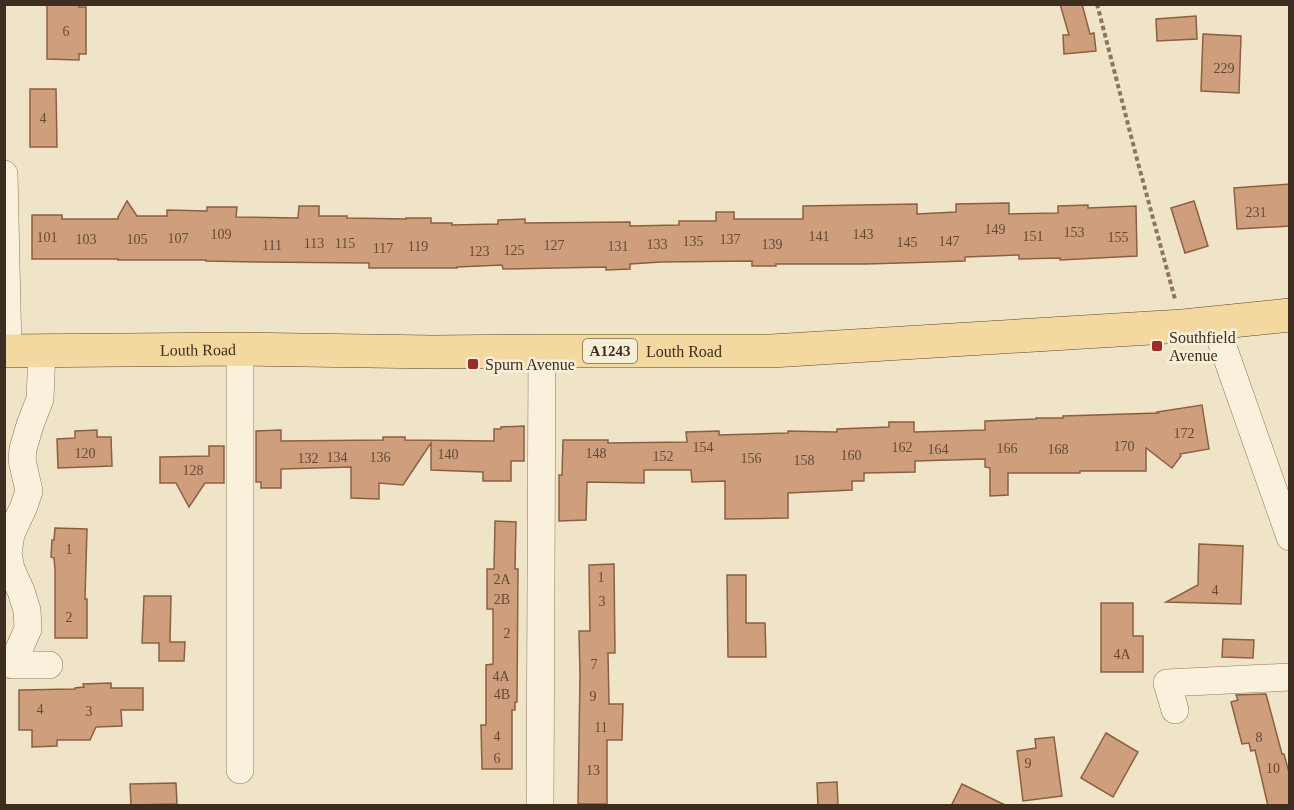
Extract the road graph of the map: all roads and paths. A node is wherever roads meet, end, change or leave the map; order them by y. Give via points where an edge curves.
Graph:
1 (1097, 4) edge
2 (4, 174) edge
3 (1290, 315) edge
4 (1215, 324) junction
5 (1183, 326) junction
6 (240, 349) junction
7 (42, 350) junction
8 (6, 351) edge
9 (542, 351) junction
10 (1290, 537) edge
11 (49, 665) dead end
12 (1290, 677) edge
13 (1175, 710) dead end
14 (240, 770) dead end
15 (540, 806) edge

1 - 5 path
2 - 8 street
3 - 4 main road, Louth Road / A1243
4 - 5 main road, Louth Road / A1243
4 - 10 street
5 - 9 main road, Louth Road / A1243 via 771,351
6 - 7 main road, Louth Road / A1243
6 - 9 main road, Louth Road / A1243
6 - 14 street
7 - 8 main road, Louth Road / A1243
7 - 11 street via 40,399 23,449 29,491 11,534 8,553 27,610 28,629 12,665
9 - 15 street
12 - 13 street via 1167,683

